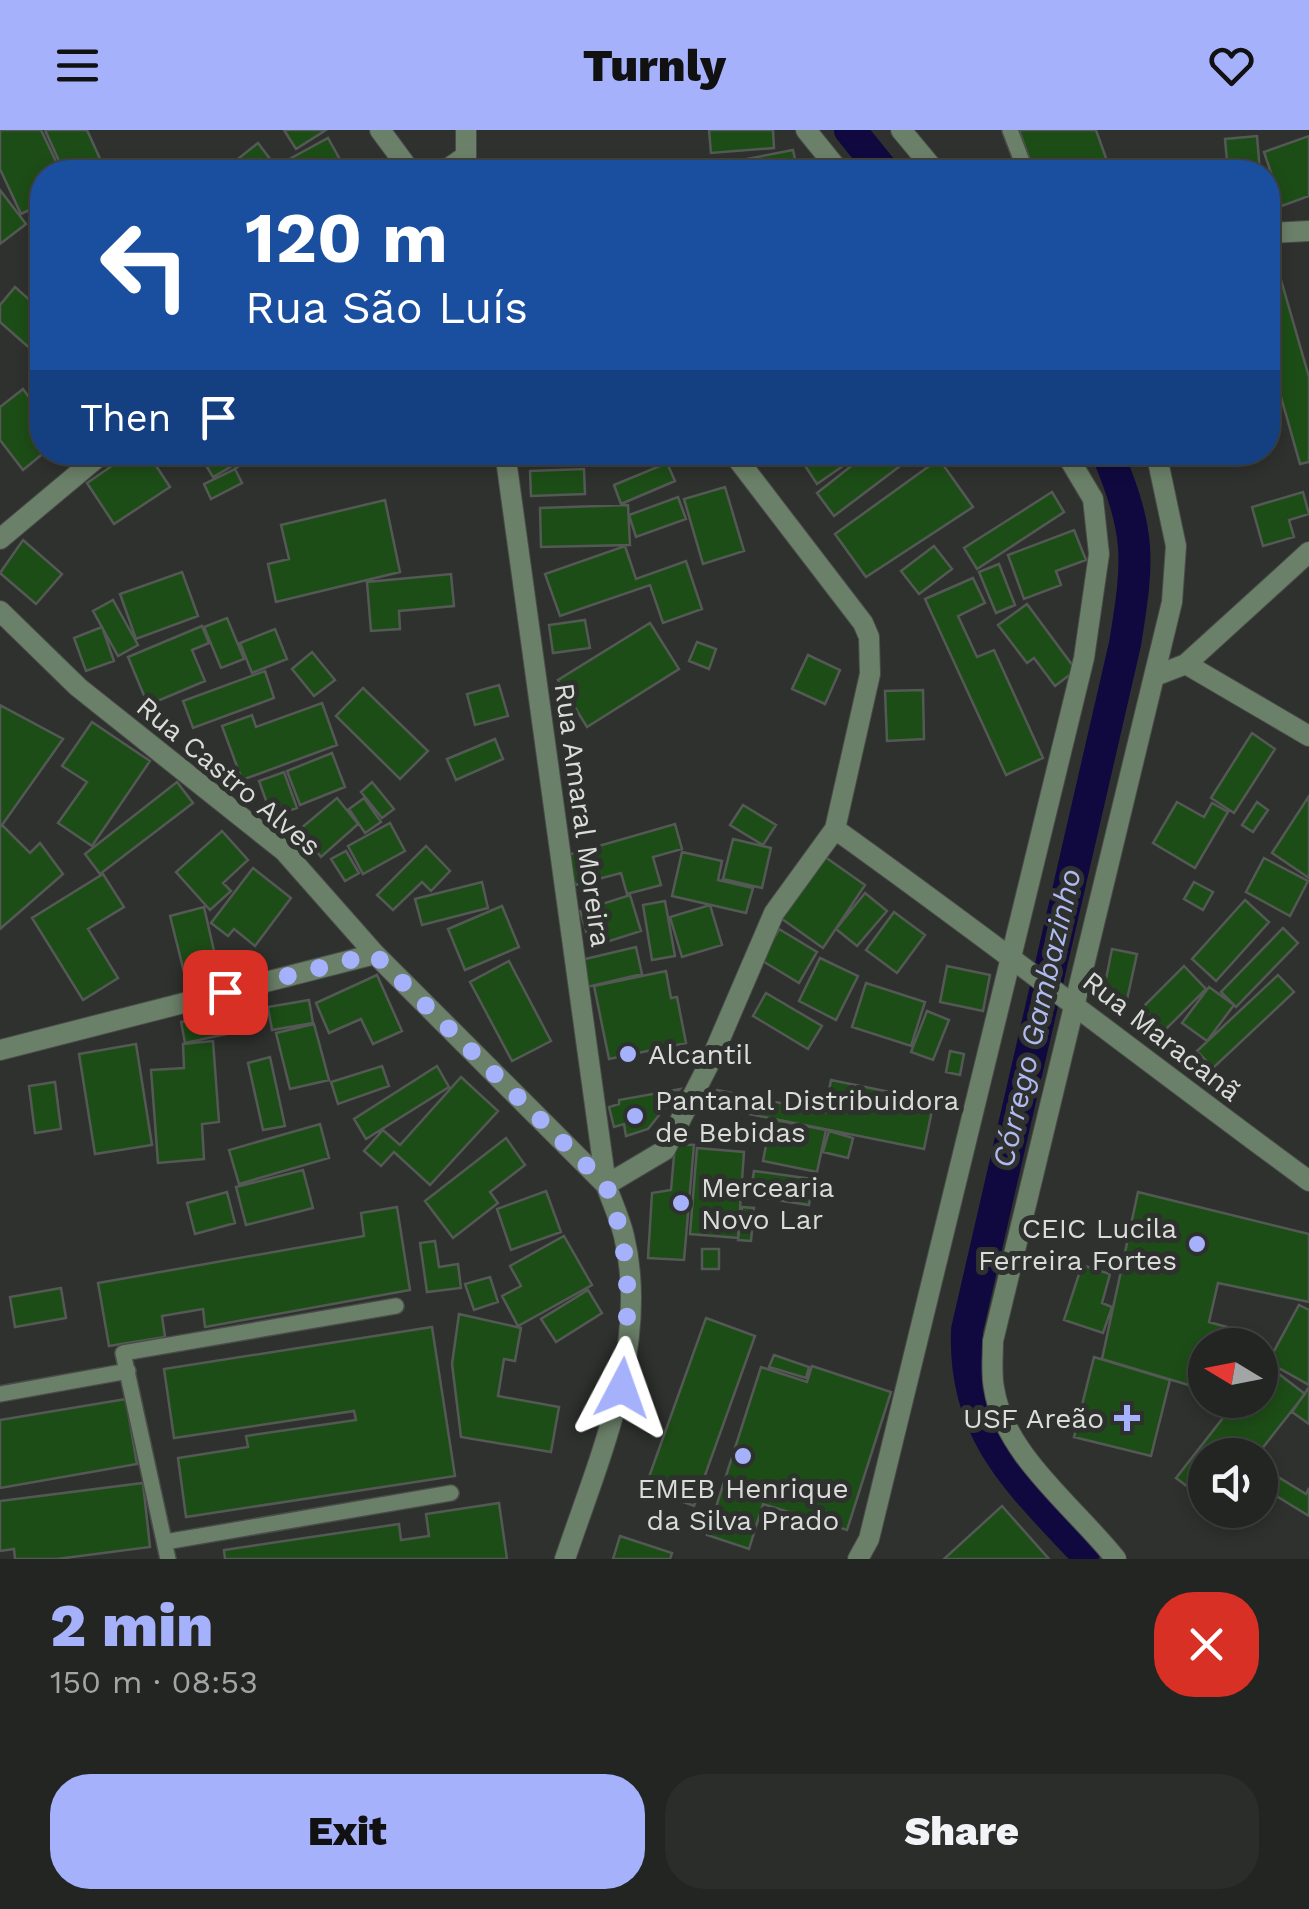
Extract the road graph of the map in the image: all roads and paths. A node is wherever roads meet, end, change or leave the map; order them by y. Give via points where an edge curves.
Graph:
1 (380, 130) edge
2 (466, 130) edge
3 (806, 130) edge
4 (901, 130) edge
5 (1010, 130) edge
6 (401, 160) edge
7 (466, 160) edge
8 (830, 160) edge
9 (926, 160) edge
10 (1021, 160) edge
11 (1309, 231) edge
12 (1280, 232) edge
13 (88, 465) edge
14 (507, 465) edge
15 (742, 465) edge
16 (1073, 465) edge
17 (1159, 465) edge
18 (0, 539) edge
19 (1309, 552) edge
20 (0, 611) edge
21 (1186, 664) junction
22 (1155, 676) junction
23 (1309, 736) edge
24 (835, 829) junction
25 (374, 954) junction
26 (1012, 955) junction
27 (1066, 1000) junction
28 (0, 1050) edge
29 (1309, 1182) edge
30 (606, 1185) junction
31 (396, 1306) dead end
32 (128, 1372) junction
33 (0, 1394) edge
34 (450, 1493) dead end
35 (1110, 1551) edge
36 (164, 1554) edge
37 (565, 1559) edge
38 (858, 1559) edge
39 (1087, 1559) edge

1 - 6 street
2 - 7 street
3 - 8 street
4 - 9 street
5 - 10 lane
11 - 12 street
13 - 18 street
14 - 30 street, Rua Amaral Moreira
15 - 24 street via 868,637 870,674
16 - 26 street via 1093,498 1099,554 1084,658
17 - 22 street via 1176,546
19 - 21 street
20 - 25 street, Rua Castro Alves via 78,687 284,851
21 - 22 street
21 - 23 street
22 - 27 street
24 - 26 street, Rua Maracanã
24 - 30 street via 774,913 665,1150
25 - 28 street
25 - 30 street, Rua Castro Alves
26 - 27 street, Rua Maracanã
26 - 38 street via 869,1539
27 - 29 street, Rua Maracanã
27 - 35 street via 993,1341 994,1391 1042,1478
30 - 37 street, Rua Castro Alves via 624,1235 630,1282 622,1388
31 - 32 lane via 123,1354
32 - 33 lane
32 - 36 lane
34 - 36 lane
35 - 39 street

